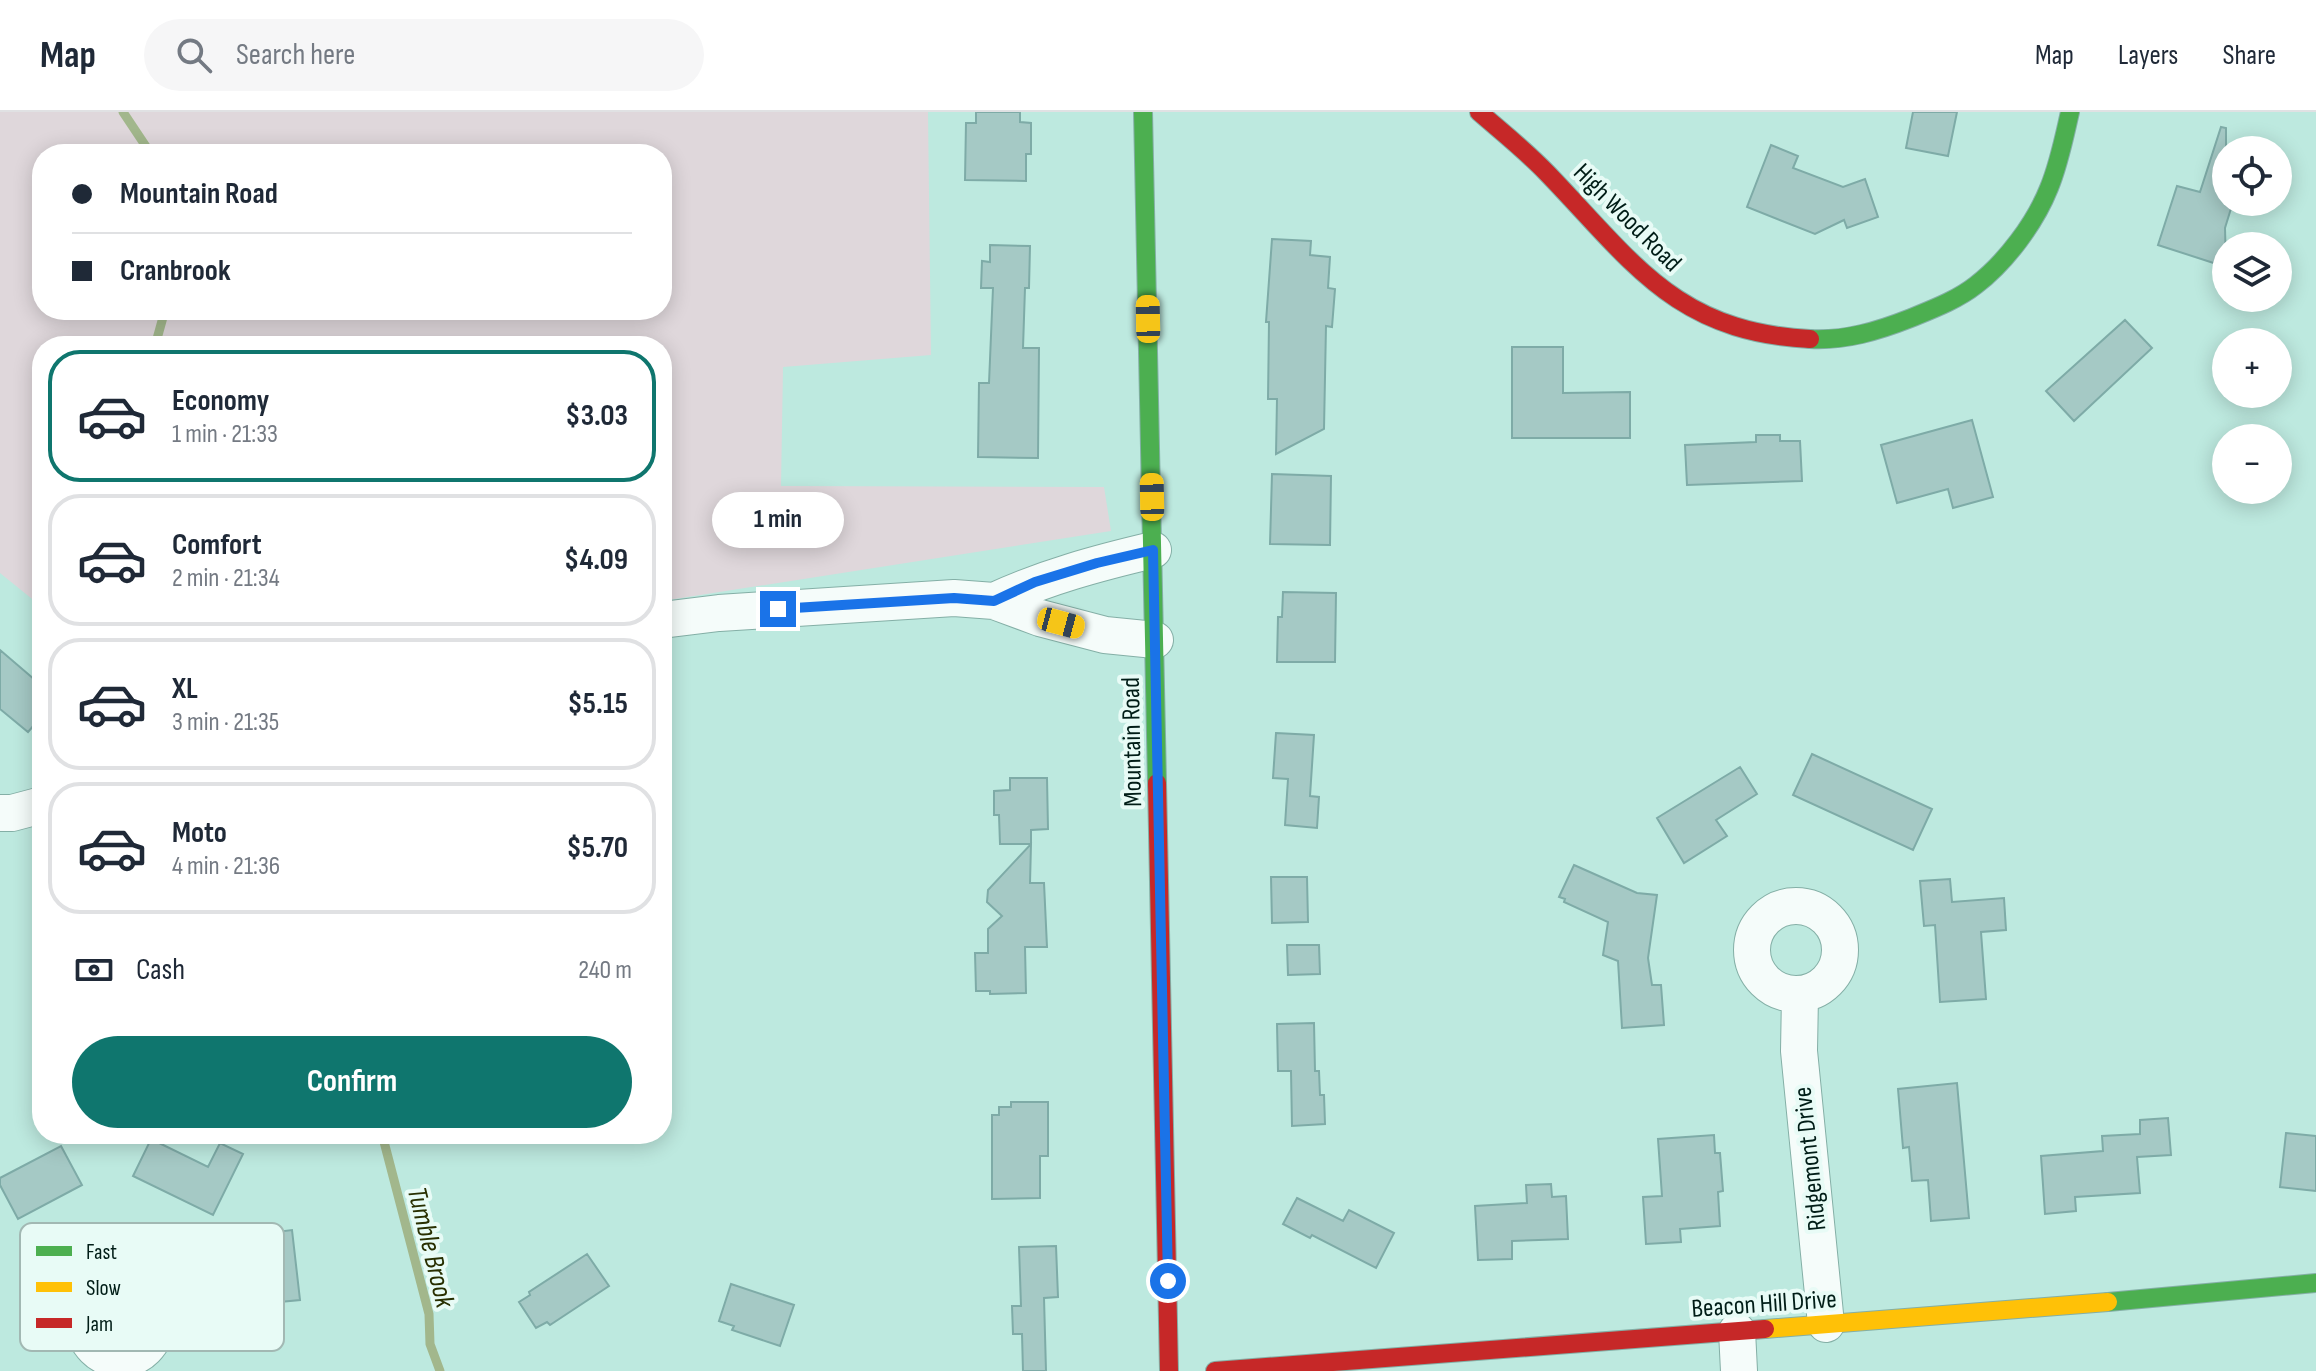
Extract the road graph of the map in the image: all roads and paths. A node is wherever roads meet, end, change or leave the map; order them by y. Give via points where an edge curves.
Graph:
1 (1143, 112) edge
2 (1479, 112) edge
3 (2070, 112) edge
4 (1153, 550) junction
5 (994, 601) junction
6 (672, 619) edge
7 (1155, 640) junction
8 (32, 808) edge
9 (0, 813) edge
10 (1800, 995) dead end
11 (2316, 1283) edge
12 (1826, 1324) junction
13 (1737, 1331) junction
14 (1169, 1371) edge
15 (1215, 1371) edge
16 (1739, 1371) edge

1 - 4 street, Mountain Road
2 - 3 street, High Wood Road via 1544,169 1649,280 1682,302 1734,329 1825,341 1903,320 1976,285 2040,208
4 - 5 street via 1035,582
4 - 7 street, Mountain Road
5 - 6 street via 954,598
5 - 7 street via 1105,635
7 - 14 street, Mountain Road
8 - 9 street
10 - 12 street, Ridgemont Drive via 1799,1051
11 - 12 street, Beacon Hill Drive
12 - 13 street, Beacon Hill Drive
13 - 15 street, Beacon Hill Drive
13 - 16 street

